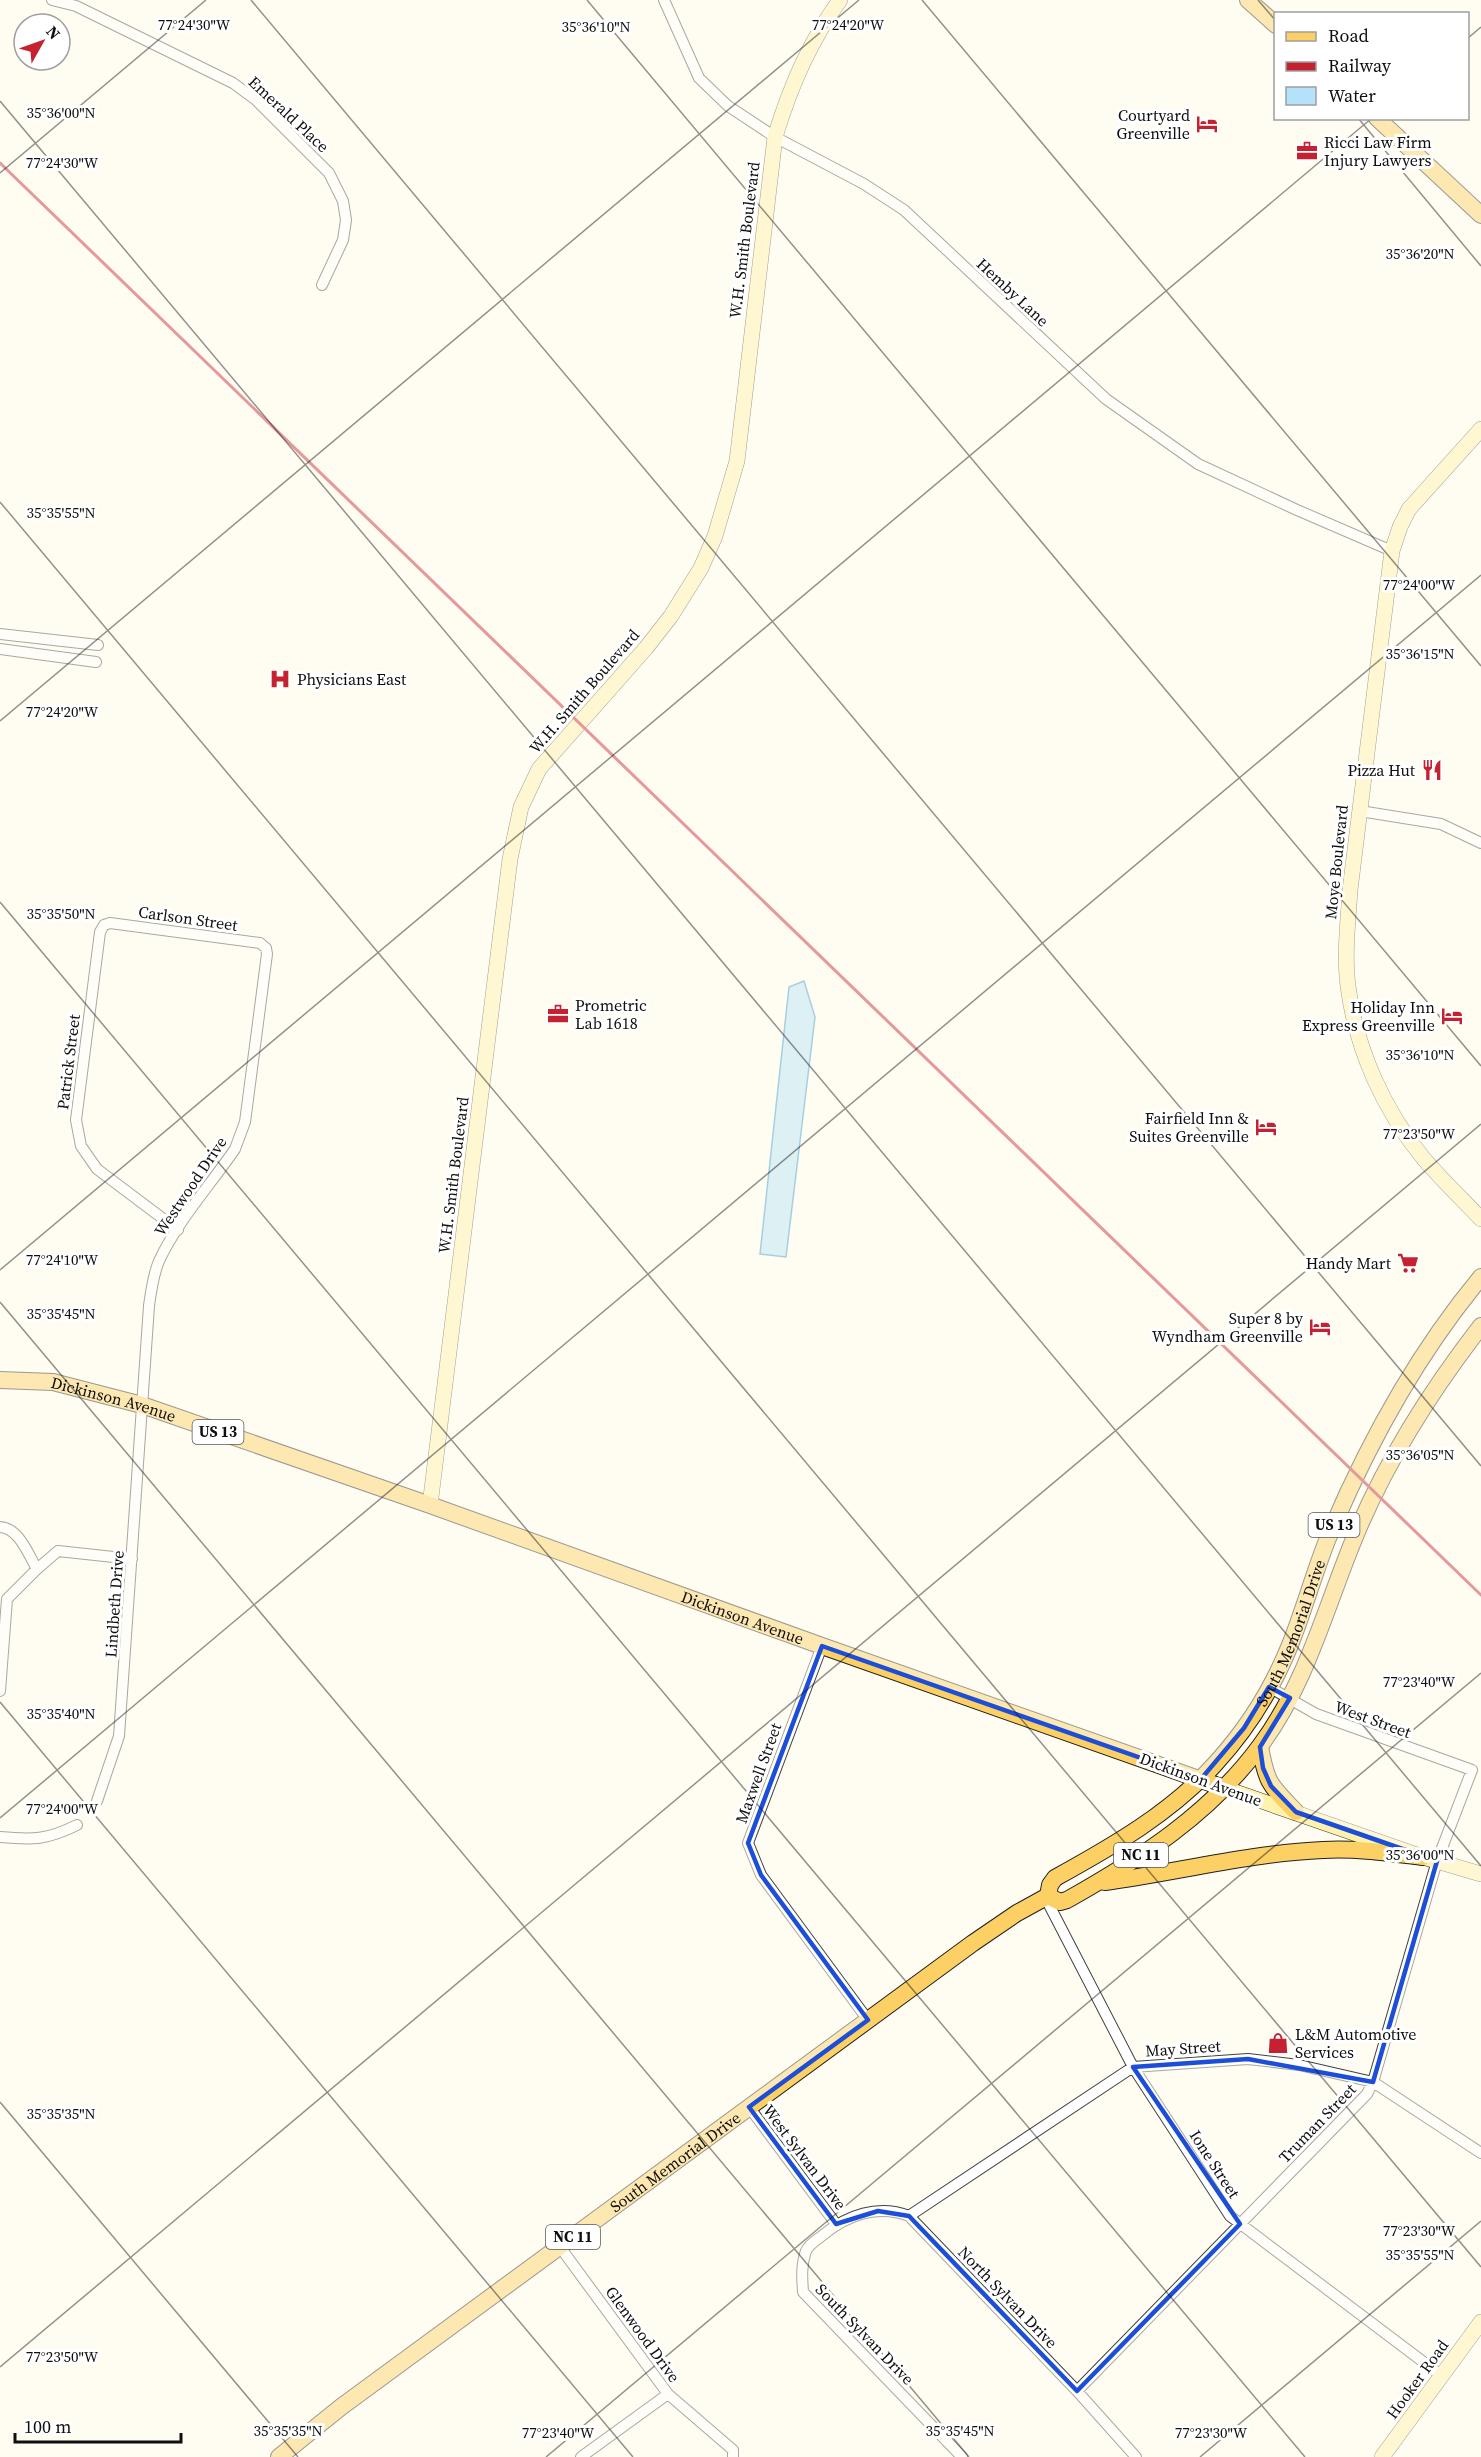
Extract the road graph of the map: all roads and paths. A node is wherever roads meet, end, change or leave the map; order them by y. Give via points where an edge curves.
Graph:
1 (52, 0) edge
2 (664, 0) edge
3 (840, 0) edge
4 (1248, 0) edge
5 (1274, 24) edge
6 (1379, 120) edge
7 (775, 136) junction
8 (1481, 215) edge
9 (322, 285) dead end
10 (1481, 429) edge
11 (1392, 551) junction
12 (0, 633) edge
13 (98, 645) dead end
14 (0, 649) edge
15 (96, 662) dead end
16 (1360, 811) junction
17 (1481, 843) edge
18 (104, 925) joint
19 (266, 948) joint
20 (1481, 1219) edge
21 (178, 1230) junction
22 (1481, 1277) edge
23 (1481, 1326) edge
24 (0, 1380) edge
25 (142, 1405) junction
26 (430, 1505) junction
27 (0, 1527) edge
28 (132, 1559) junction
29 (36, 1569) junction
30 (2, 1631) edge
31 (822, 1646) junction
32 (1269, 1687) junction
33 (0, 1690) edge
34 (1290, 1698) junction
35 (1260, 1747) junction
36 (1472, 1770) joint
37 (1201, 1779) junction
38 (1224, 1788) junction
39 (97, 1801) dead end
40 (1296, 1812) junction
41 (77, 1825) dead end
42 (0, 1837) edge
43 (1430, 1859) junction
44 (1481, 1874) edge
45 (1095, 1884) junction
46 (1046, 1896) junction
47 (868, 2020) junction
48 (1133, 2067) junction
49 (1373, 2082) junction
50 (749, 2108) junction
51 (1481, 2153) edge
52 (909, 2216) junction
53 (836, 2224) junction
54 (1240, 2224) junction
55 (560, 2247) junction
56 (1481, 2322) edge
57 (1442, 2376) junction
58 (1077, 2391) junction
59 (668, 2394) junction
60 (279, 2457) edge
61 (581, 2457) edge
62 (733, 2457) edge
63 (962, 2457) edge
64 (1136, 2457) edge
65 (1382, 2457) edge

1 - 9 street, Emerald Place via 76,6 232,83 256,100 329,173 343,201 346,220 343,240
2 - 7 street, Hemby Lane via 699,78 728,106
3 - 7 street, W.H. Smith Boulevard via 802,62
4 - 5 main road
6 - 8 main road
7 - 11 street, Hemby Lane via 904,210 1106,399 1198,464
7 - 26 street, W.H. Smith Boulevard via 737,461 715,536 701,568 671,616 544,762 521,807 510,860
10 - 11 street, Moye Boulevard via 1409,509
11 - 16 street, Moye Boulevard
12 - 13 street
14 - 15 street
16 - 17 street via 1440,824
16 - 20 street, Moye Boulevard via 1346,944 1348,986 1366,1061 1406,1135
18 - 19 street, Carlson Street via 260,943
18 - 21 street, Patrick Street via 77,1100 77,1135 87,1158 97,1169
19 - 21 street, Westwood Drive via 241,1136
21 - 25 street, Westwood Drive via 153,1278
22 - 32 main road, South Memorial Drive / US 13 via 1426,1351 1365,1460 1328,1539 1291,1643
23 - 34 main road, South Memorial Drive / US 13 via 1447,1370 1375,1492
24 - 25 main road, Dickinson Avenue / US 13 via 53,1382
25 - 26 main road, Dickinson Avenue / US 13
25 - 28 street, Lindbeth Drive
26 - 31 main road, Dickinson Avenue / US 13
27 - 29 street via 8,1527 18,1537
28 - 29 street via 58,1551
28 - 39 street, Lindbeth Drive via 119,1736
29 - 30 street via 7,1599
30 - 33 street
31 - 37 main road, Dickinson Avenue / US 13
31 - 47 street, Maxwell Street via 748,1843 761,1875
32 - 34 street, West Street
32 - 37 main road, South Memorial Drive / US 13 via 1244,1728
34 - 35 main road, South Memorial Drive / US 13
34 - 36 street, West Street via 1326,1718
35 - 38 main road, South Memorial Drive / US 13
35 - 40 main road via 1269,1783
36 - 43 street, Truman Street
37 - 38 main road, Dickinson Avenue / US 13
37 - 46 main road, South Memorial Drive / NC 11 via 1143,1826 1054,1878
38 - 40 street, Dickinson Avenue
38 - 45 main road, South Memorial Drive / NC 11 via 1178,1830
40 - 43 street, Dickinson Avenue
41 - 42 street via 34,1840
43 - 44 street, Dickinson Avenue
43 - 45 main road via 1366,1850 1291,1852
43 - 49 street, Truman Street
45 - 46 main road, South Memorial Drive / NC 11 via 1060,1902
46 - 47 main road, South Memorial Drive / NC 11 via 996,1927
46 - 48 street, Ione Street
47 - 50 main road, South Memorial Drive / NC 11
48 - 49 street, May Street via 1248,2059 1299,2065
48 - 52 street, May Street
48 - 54 street, Ione Street via 1230,2216
49 - 51 street, May Street
49 - 54 street, Truman Street via 1367,2094
50 - 53 street, West Sylvan Drive
50 - 55 main road, South Memorial Drive / NC 11
52 - 53 street via 896,2211 859,2213
52 - 58 street, North Sylvan Drive
53 - 63 street, South Sylvan Drive via 807,2248 801,2270 803,2292
54 - 57 street, Ione Street
54 - 58 street, Truman Street
55 - 59 street, Glenwood Drive
55 - 60 main road, South Memorial Drive / NC 11
56 - 57 street, Hooker Road
57 - 65 street, Hooker Road
58 - 64 street, North Sylvan Drive
59 - 61 street
59 - 62 street, Glenwood Drive via 733,2450

